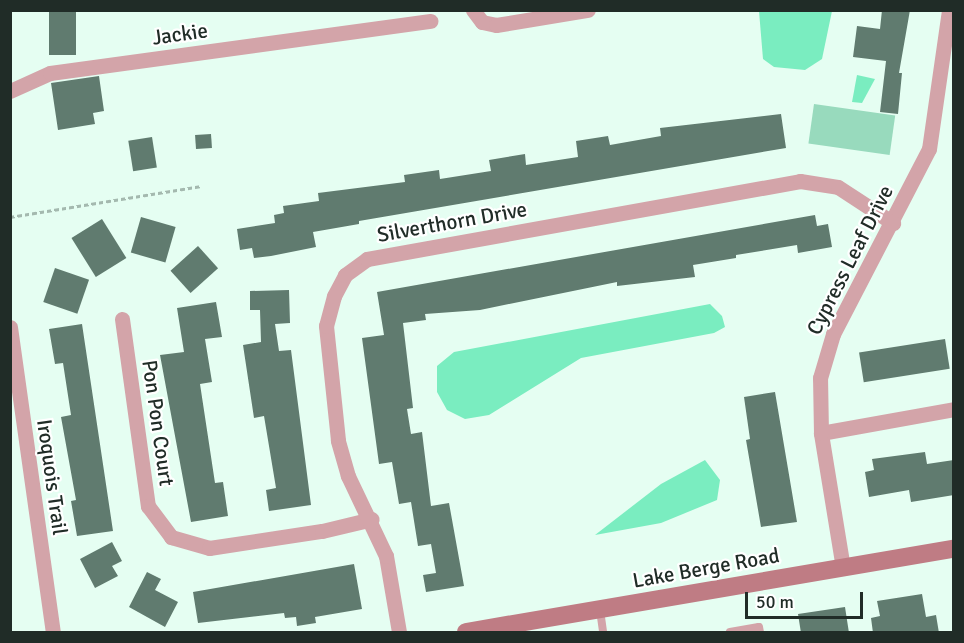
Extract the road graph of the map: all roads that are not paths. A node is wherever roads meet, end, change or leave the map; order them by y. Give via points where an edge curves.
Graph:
1 (473, 10) edge
2 (588, 10) edge
3 (949, 10) edge
4 (430, 21) dead end
5 (10, 91) edge
6 (893, 223) junction
7 (122, 319) dead end
8 (10, 327) edge
9 (954, 409) edge
10 (821, 433) junction
11 (372, 519) junction
12 (954, 549) edge
13 (843, 568) junction
14 (600, 609) junction
15 (53, 633) edge
16 (399, 633) edge
17 (466, 633) edge
18 (603, 633) edge
19 (730, 633) edge
20 (760, 633) edge

1 - 2 street via 482,22 496,25
3 - 6 street, Cypress Leaf Drive via 929,149
4 - 5 street, Jackie via 50,73
6 - 10 street, Cypress Leaf Drive via 833,334 820,378
6 - 11 street, Silverthorn Drive via 838,187 800,181 367,259 345,275 326,326 338,440 348,476
7 - 11 street, Pon Pon Court via 148,506 171,537 209,548 322,531
8 - 15 street, Iroquois Trail
9 - 10 street
10 - 13 street, Cypress Leaf Drive
11 - 16 street, Silverthorn Drive via 386,556
12 - 13 street, Lake Berge Road
13 - 14 street, Lake Berge Road
14 - 17 street, Lake Berge Road
14 - 18 lane
19 - 20 lane via 759,627

